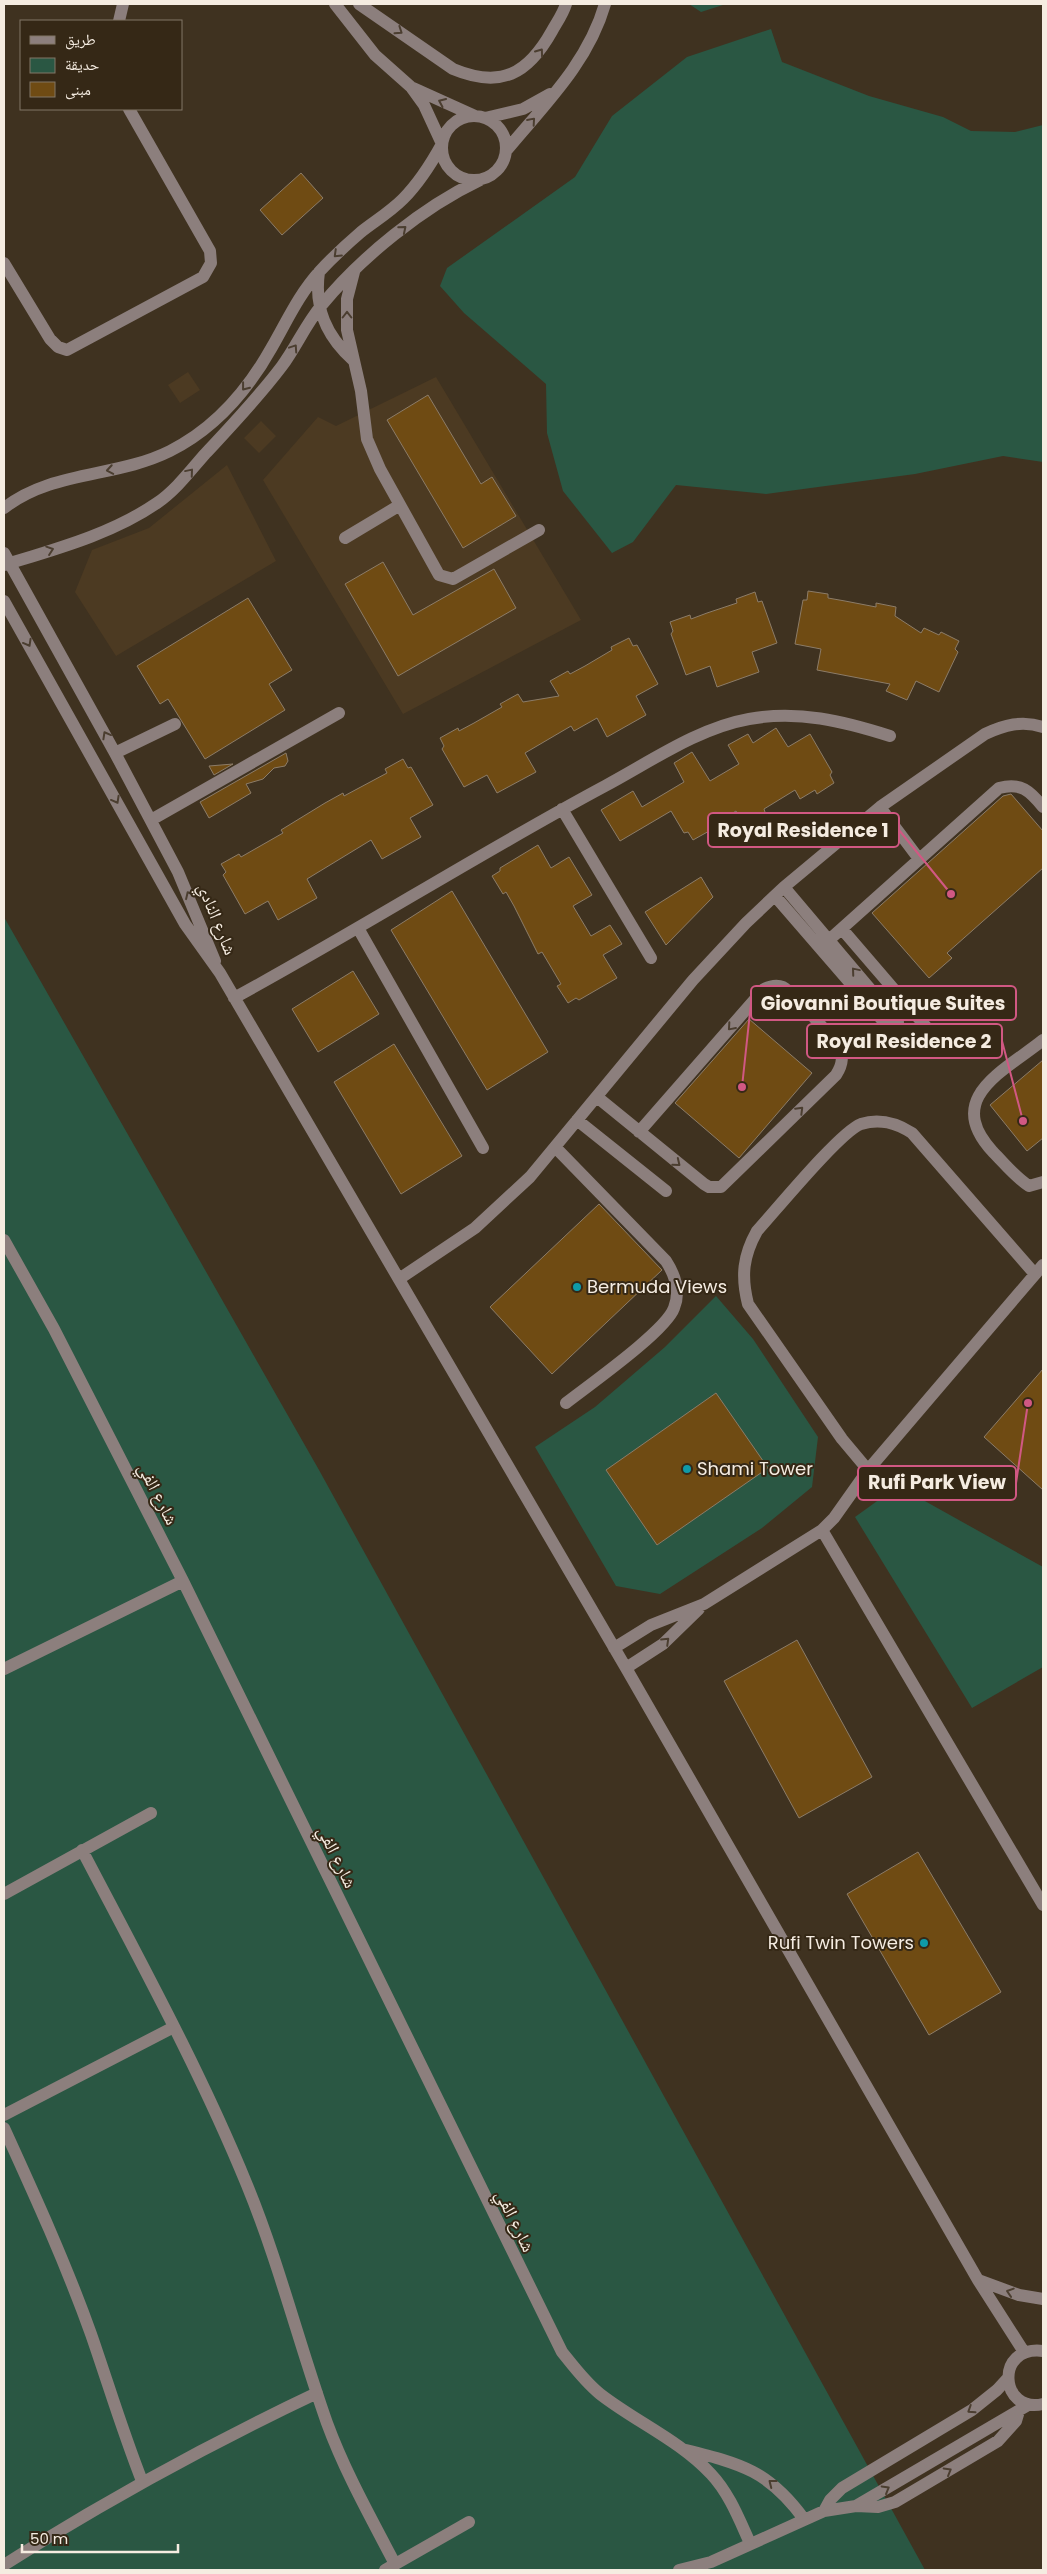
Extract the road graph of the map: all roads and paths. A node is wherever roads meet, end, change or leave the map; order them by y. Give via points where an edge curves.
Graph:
1 (123, 4) edge
2 (335, 4) edge
3 (359, 4) edge
4 (566, 4) edge
5 (605, 4) edge
6 (119, 20) edge
7 (411, 87) junction
8 (557, 90) junction
9 (130, 110) edge
10 (480, 117) junction
11 (442, 144) junction
12 (506, 151) junction
13 (480, 180) junction
14 (4, 263) edge
15 (354, 270) junction
16 (319, 272) junction
17 (320, 308) junction
18 (353, 360) junction
19 (400, 505) junction
20 (4, 508) edge
21 (539, 530) dead end
22 (345, 538) dead end
23 (6, 560) edge
24 (4, 601) edge
25 (339, 713) dead end
26 (175, 724) dead end
27 (1043, 727) edge
28 (890, 736) dead end
29 (115, 753) junction
30 (880, 807) junction
31 (1043, 807) edge
32 (562, 809) junction
33 (151, 820) junction
34 (919, 859) junction
35 (779, 892) junction
36 (358, 928) junction
37 (842, 929) junction
38 (824, 944) junction
39 (651, 958) dead end
40 (220, 973) junction
41 (234, 998) junction
42 (894, 1026) dead end
43 (1043, 1040) edge
44 (946, 1050) dead end
45 (597, 1097) junction
46 (577, 1120) junction
47 (639, 1132) junction
48 (555, 1147) junction
49 (483, 1148) dead end
50 (1043, 1182) edge
51 (666, 1191) dead end
52 (4, 1240) edge
53 (1039, 1269) edge
54 (399, 1279) junction
55 (566, 1402) dead end
56 (868, 1470) junction
57 (822, 1530) junction
58 (183, 1581) junction
59 (704, 1604) junction
60 (614, 1648) junction
61 (5, 1665) edge
62 (626, 1668) junction
63 (151, 1813) dead end
64 (82, 1850) junction
65 (4, 1894) edge
66 (1043, 1905) edge
67 (174, 2027) junction
68 (4, 2115) edge
69 (4, 2128) edge
70 (978, 2280) junction
71 (1043, 2299) edge
72 (1036, 2349) edge
73 (1008, 2378) junction
74 (317, 2393) junction
75 (1043, 2404) edge
76 (1024, 2408) junction
77 (684, 2450) junction
78 (142, 2481) junction
79 (824, 2511) junction
80 (804, 2519) junction
81 (468, 2522) dead end
82 (750, 2543) junction
83 (4, 2565) edge
84 (708, 2566) edge
85 (390, 2567) edge
86 (679, 2570) edge

1 - 6 street
2 - 7 street via 371,51
3 -> 4 street via 453,68 466,74 493,78 530,64 541,52
5 - 8 street via 588,47 572,74
10 -> 7 street
7 - 11 street via 424,105
8 - 10 street via 523,109
12 -> 8 street
9 - 14 street via 210,251 211,263 203,277 67,350 50,339
10 - 11 street via 466,117 449,127
10 - 12 street via 501,131
11 - 13 street via 444,159 452,172 465,179
11 -> 16 street via 431,164 402,200 361,232
12 - 13 street via 498,170
15 -> 13 street via 440,201
15 - 17 street
18 -> 15 street via 346,315
16 - 17 street
16 -> 20 street via 286,320 259,370 207,427 152,459 50,483
17 - 18 street via 334,342
23 -> 17 street via 102,533 132,520 159,502 184,480 246,412
18 - 19 street via 367,439
19 - 21 street via 439,574 447,579 458,576
19 - 22 street
29 -> 23 street, شارع النادي
24 -> 40 street, شارع النادي via 185,924
25 - 33 street
26 - 29 street
27 - 30 street via 1018,723 1001,726
28 - 32 street via 813,716 780,715 748,719 716,728 687,742
29 - 33 street, شارع النادي
30 - 34 street
30 - 35 street
31 - 34 street via 1030,791 1021,786 999,788
32 - 36 street
32 - 39 street
40 -> 33 street, شارع النادي via 194,905
34 - 37 street
35 - 38 street
35 - 45 street via 693,980
36 - 41 street
36 - 49 street
37 - 38 street
37 - 44 street
38 - 42 street
40 - 41 street
41 - 54 street
43 - 50 street via 986,1086 976,1101 973,1120 980,1137 1019,1179 1029,1186
45 - 46 street
45 - 47 street
46 - 48 street
46 - 51 street
47 -> 47 street via 704,1184 721,1187 836,1075 842,1060 841,1051 788,990 770,986
48 - 54 street via 496,1210 445,1250
48 - 55 street via 666,1261 677,1284 674,1309 668,1320
52 - 58 street, شارع الفي via 54,1329
53 - 56 street
53 - 56 street via 912,1132 888,1122 874,1121 849,1131 757,1231 743,1266 748,1304 842,1439
54 - 60 street
56 - 57 street
57 - 59 street
57 - 66 street
58 - 61 street
58 - 77 street, شارع الفي via 562,2352 601,2394
59 - 60 street via 651,1625
62 -> 59 street via 663,1644
60 - 62 street
62 - 70 street
63 - 64 street
64 - 65 street
64 - 67 street
67 - 68 street
67 - 74 street via 248,2186 286,2292
69 - 78 street via 83,2315
71 -> 70 street via 1019,2295
70 - 72 street
72 - 73 street via 1012,2363
73 - 76 street via 1014,2395
73 -> 79 street via 972,2410 842,2488
74 - 78 street
74 - 85 street
75 - 76 street
79 -> 76 street via 856,2506
80 -> 77 street via 788,2496 770,2480 748,2468
77 - 82 street via 712,2475 734,2507
78 - 83 street
79 - 80 street
80 - 82 street
81 - 85 street
82 - 84 street
84 - 86 street

